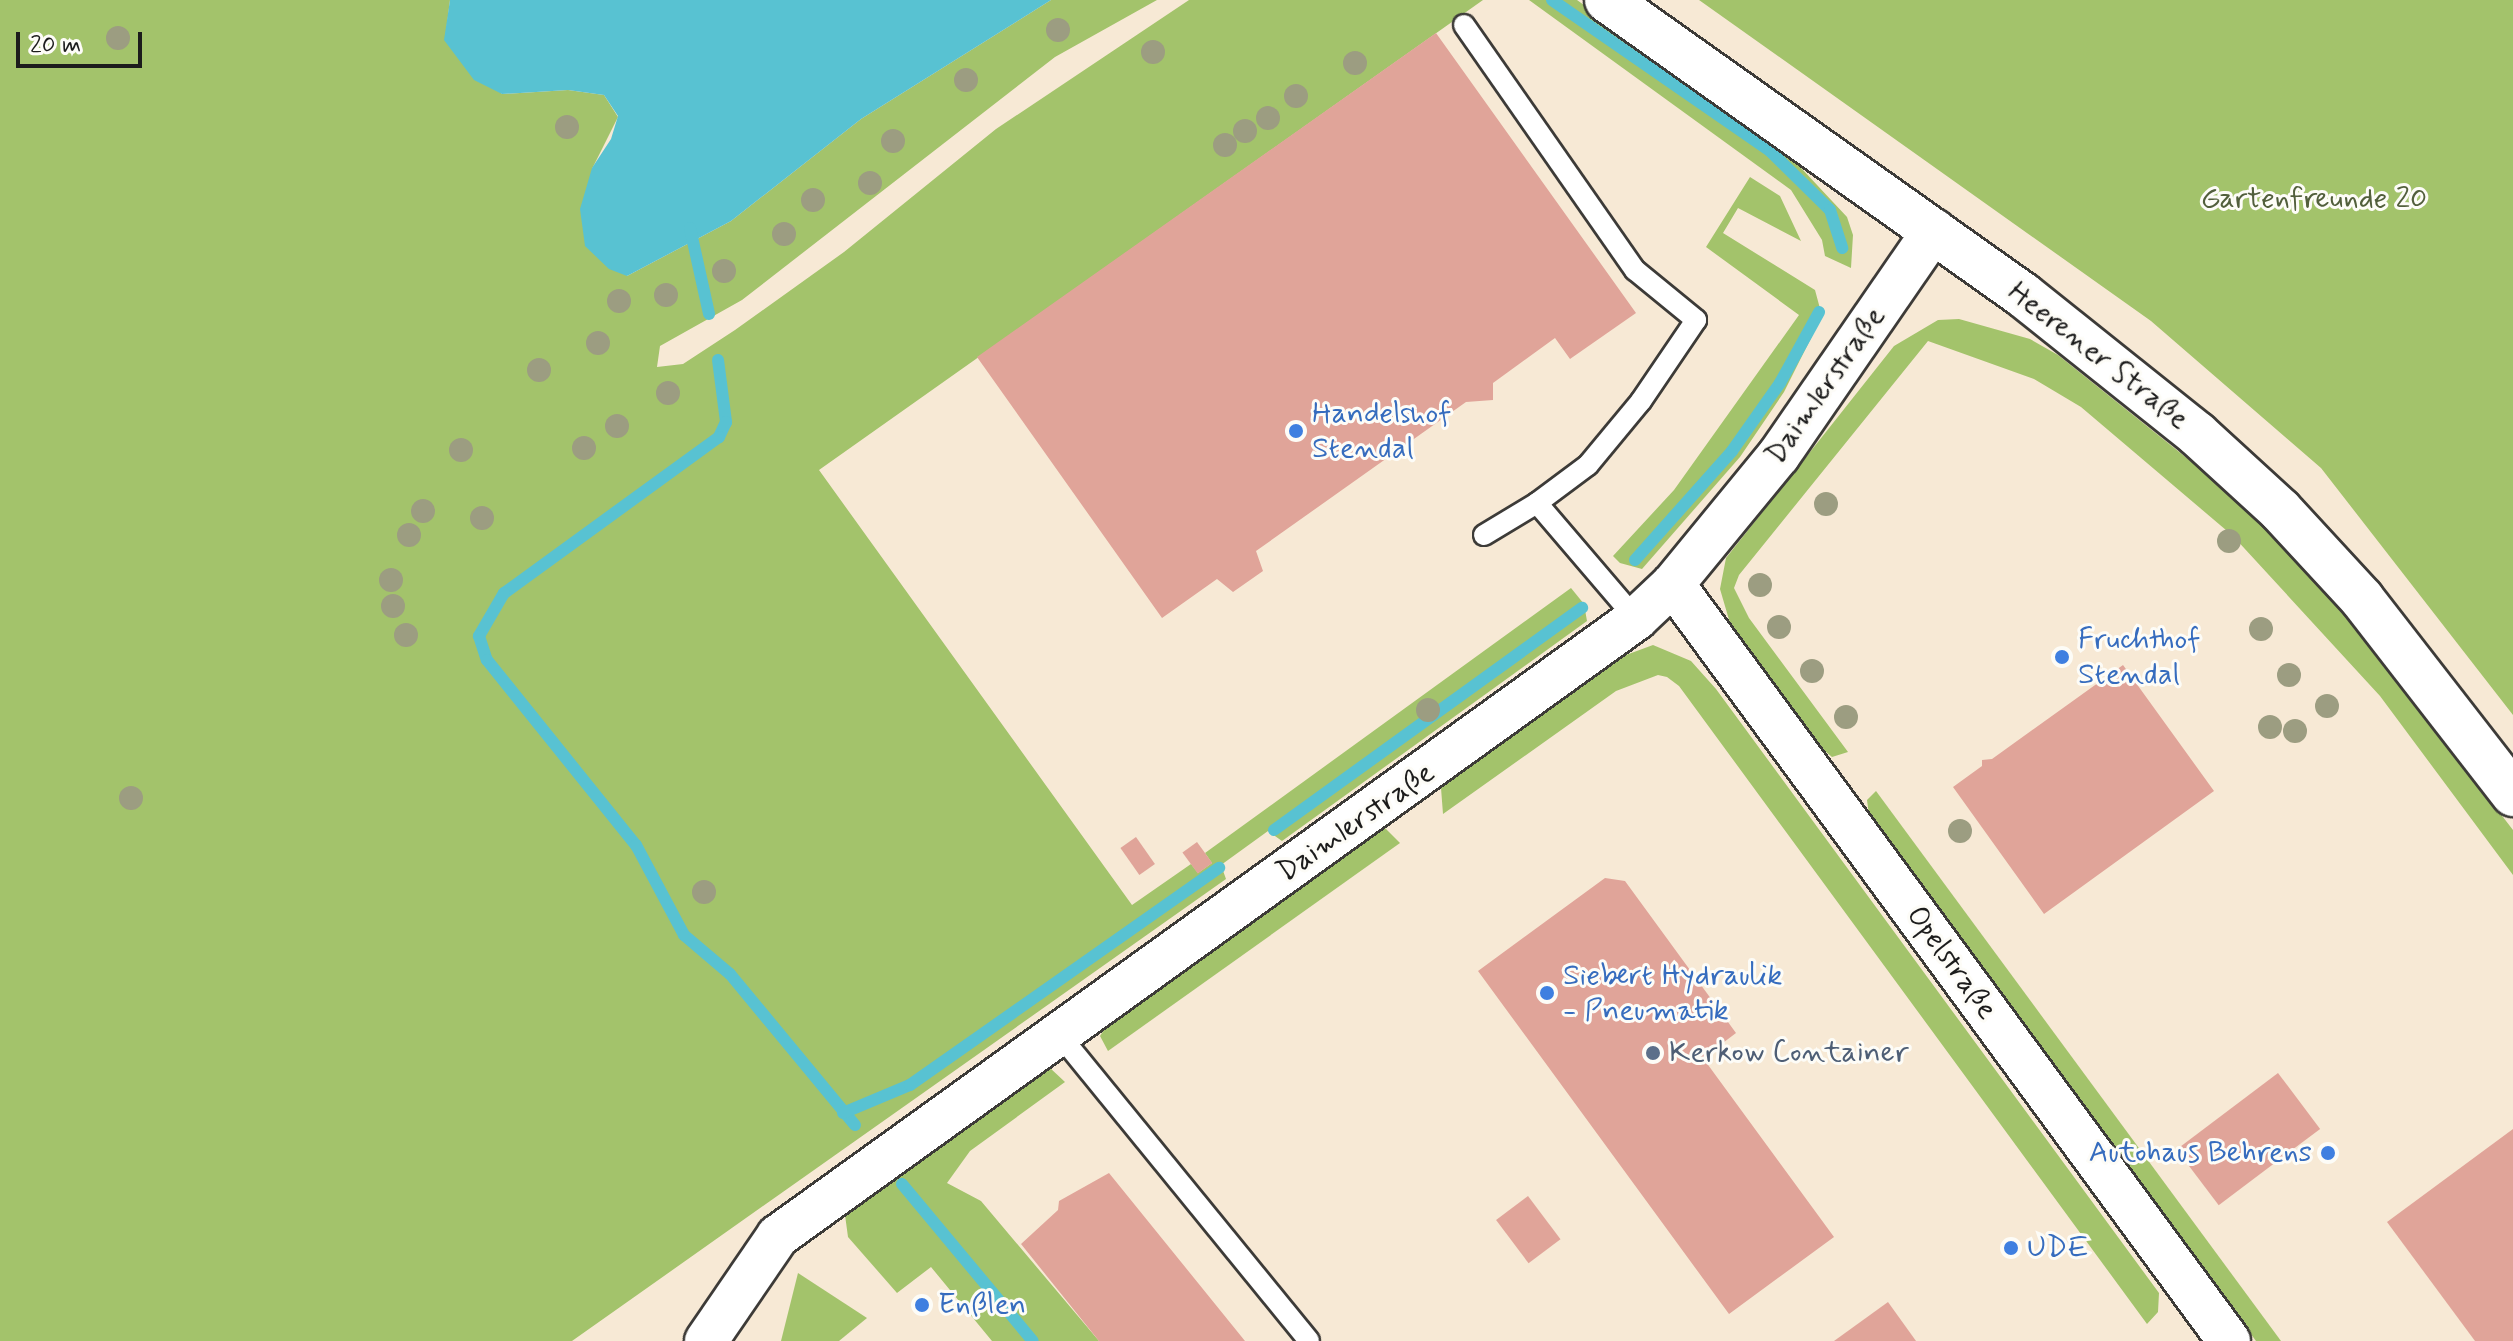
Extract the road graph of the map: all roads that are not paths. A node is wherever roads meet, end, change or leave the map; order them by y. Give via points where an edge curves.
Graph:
1 (1607, 0) edge
2 (1464, 25) dead end
3 (1934, 230) junction
4 (1537, 503) junction
5 (1484, 535) dead end
6 (1673, 584) junction
7 (1636, 619) junction
8 (2513, 794) edge
9 (1058, 1033) junction
10 (706, 1341) edge
11 (1309, 1341) edge
12 (2229, 1341) edge

1 - 3 main road, Heerener Straße
2 - 4 lane via 1635,270 1696,320 1641,401 1588,465
3 - 6 street, Daimlerstraße via 1779,455
3 - 8 main road, Heerener Straße via 2116,365 2264,495 2362,599
4 - 5 lane
4 - 7 lane
6 - 7 street, Daimlerstraße
6 - 12 street, Opelstraße
7 - 9 street, Daimlerstraße
9 - 10 street, Daimlerstraße via 778,1236
9 - 11 lane

